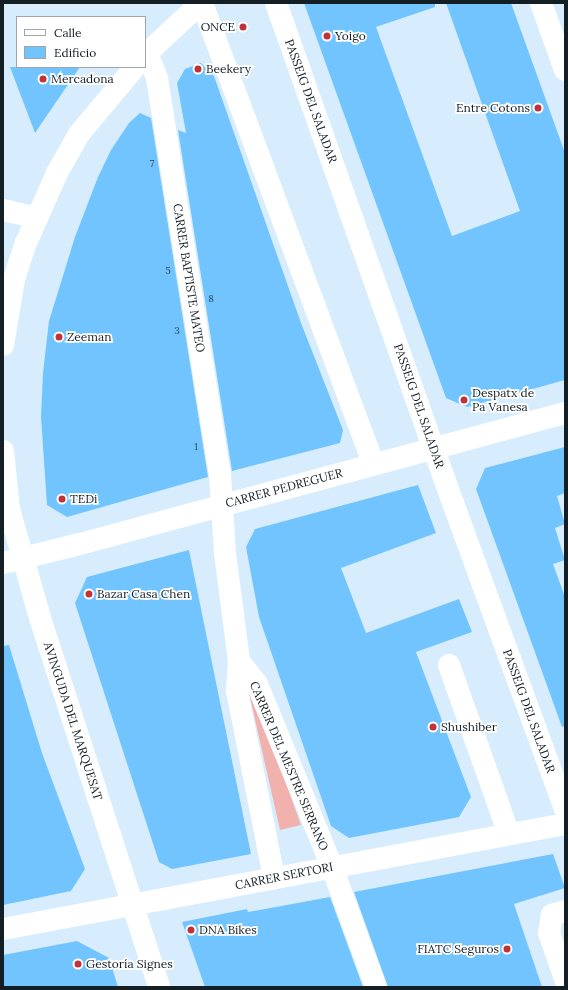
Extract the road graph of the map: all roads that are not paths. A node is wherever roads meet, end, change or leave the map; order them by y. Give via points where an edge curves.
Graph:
1 (202, 3) edge
2 (276, 3) edge
3 (541, 3) edge
4 (146, 55) edge
5 (563, 61) edge
6 (146, 64) edge
7 (134, 68) edge
8 (3, 210) edge
9 (37, 218) junction
10 (3, 346) edge
11 (565, 413) edge
12 (434, 448) junction
13 (3, 451) edge
14 (372, 464) junction
15 (223, 505) junction
16 (13, 560) edge
17 (239, 661) junction
18 (449, 665) dead end
19 (565, 809) edge
20 (565, 824) edge
21 (509, 834) junction
22 (332, 867) junction
23 (274, 878) junction
24 (132, 904) junction
25 (565, 911) edge
26 (3, 929) edge
27 (565, 979) edge
28 (159, 987) edge
29 (376, 987) edge

1 - 4 street
1 - 14 street
2 - 12 street, PASSEIG DEL SALADAR
3 - 5 street
6 - 15 street, CARRER BAPTISTE MATEO via 157,78
7 - 9 street via 78,134
8 - 9 street
9 - 10 street via 14,279
11 - 12 street, CARRER PEDREGUER
12 - 14 street, CARRER PEDREGUER
12 - 19 street, PASSEIG DEL SALADAR
13 - 16 street, AVINGUDA DEL MARQUESAT
14 - 15 street, CARRER PEDREGUER
15 - 16 street, CARRER PEDREGUER
15 - 17 street, CARRER DEL MESTRE SERRANO via 225,553
16 - 24 street, AVINGUDA DEL MARQUESAT via 41,621
17 - 22 street, CARRER DEL MESTRE SERRANO via 257,684
17 - 23 street, CARRER DEL MESTRE SERRANO via 237,691
18 - 21 street
20 - 21 street, CARRER SERTORI
21 - 22 street, CARRER SERTORI
22 - 23 street, CARRER SERTORI
22 - 29 street, CARRER DEL MESTRE SERRANO
23 - 24 street, CARRER SERTORI
24 - 26 street, CARRER SERTORI
24 - 28 street, AVINGUDA DEL MARQUESAT
25 - 27 street via 552,915 549,933

